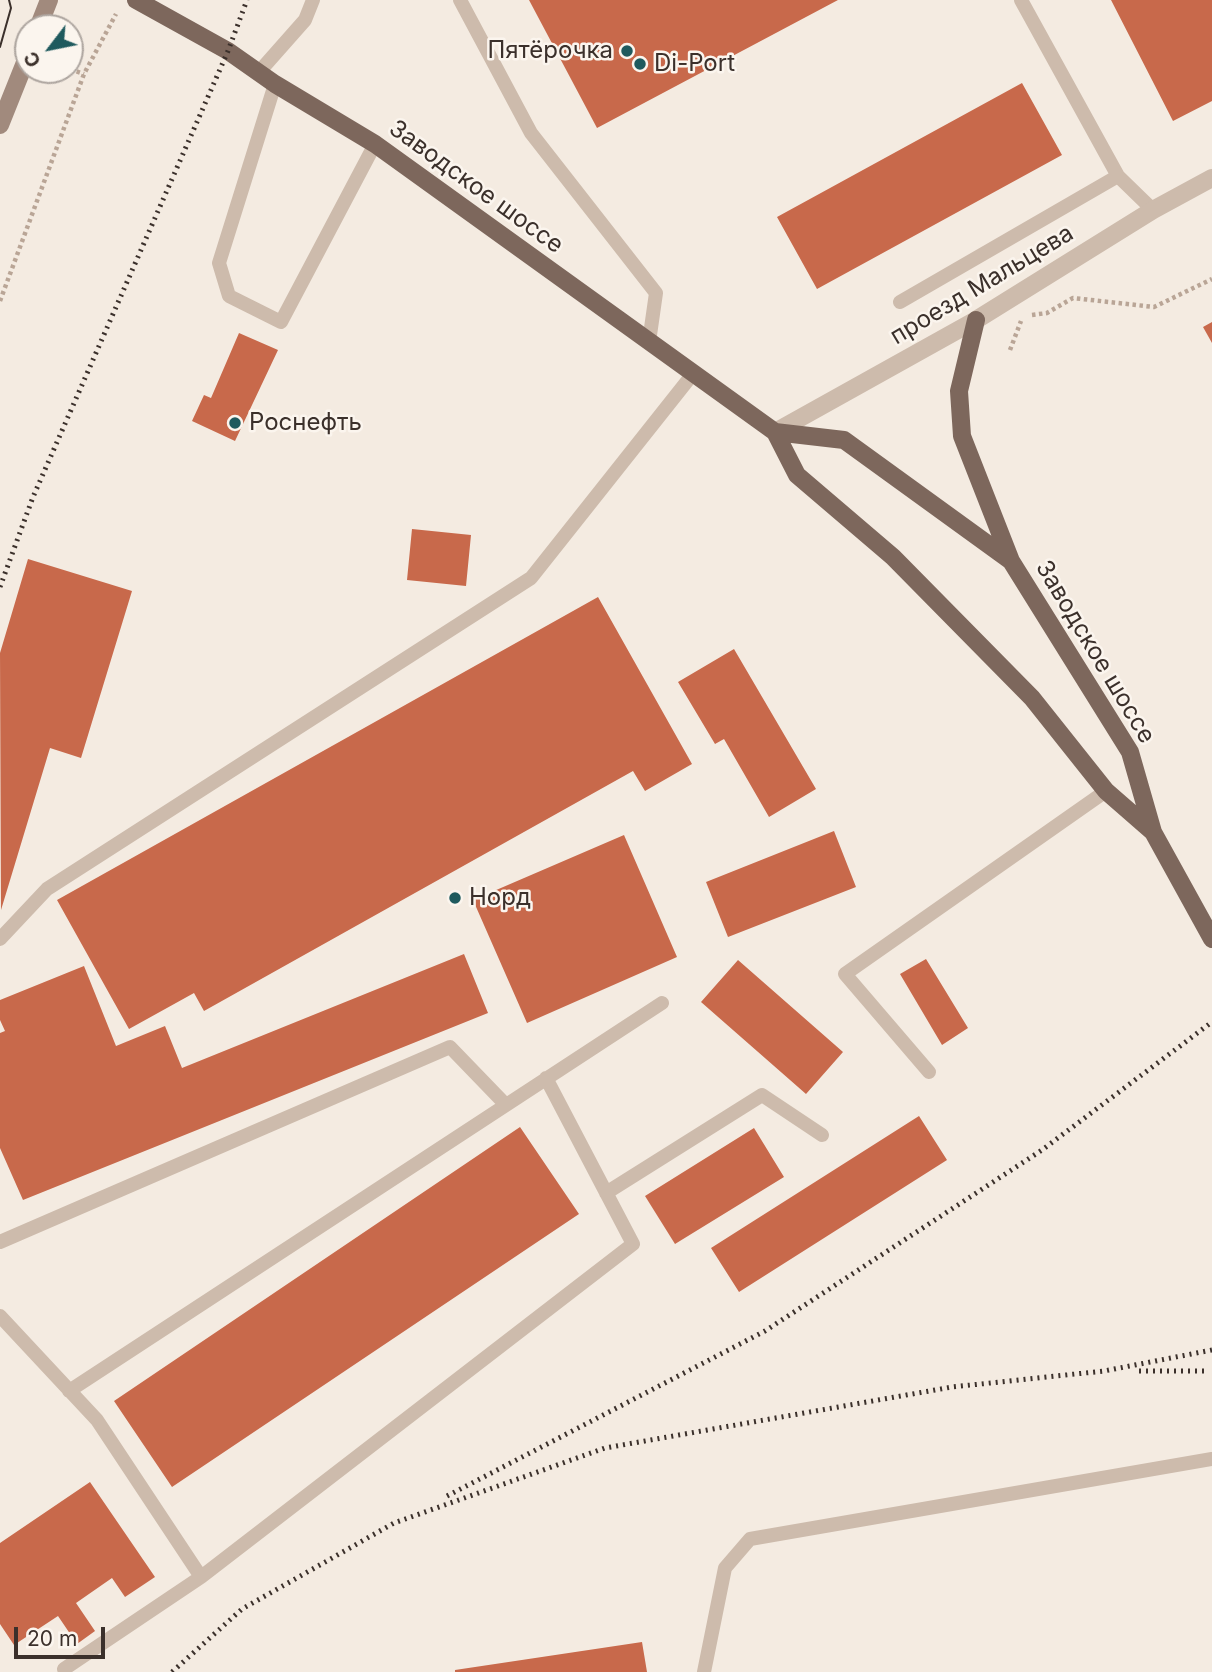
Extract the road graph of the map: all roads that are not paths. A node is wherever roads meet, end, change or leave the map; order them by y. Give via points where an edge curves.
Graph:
1 (136, 0) edge
2 (313, 0) edge
3 (460, 0) edge
4 (1021, 0) edge
5 (259, 72) junction
6 (16, 84) edge
7 (275, 84) junction
8 (0, 125) edge
9 (375, 144) junction
10 (1118, 176) junction
11 (1212, 178) edge
12 (1153, 210) junction
13 (900, 302) dead end
14 (976, 320) junction
15 (649, 342) junction
16 (692, 375) junction
17 (775, 432) junction
18 (1011, 561) junction
19 (1106, 791) junction
20 (1153, 832) junction
21 (0, 939) edge
22 (1212, 939) edge
23 (662, 1003) dead end
24 (929, 1072) dead end
25 (546, 1078) junction
26 (506, 1105) junction
27 (822, 1135) dead end
28 (606, 1193) junction
29 (0, 1242) edge
30 (0, 1316) edge
31 (69, 1391) junction
32 (1212, 1459) edge
33 (201, 1577) junction
34 (64, 1669) dead end
35 (704, 1672) edge

1 - 5 main road, Заводское шоссе
2 - 5 lane via 305,20
3 - 15 lane via 530,133 656,293
4 - 10 lane
5 - 7 main road, Заводское шоссе
6 - 8 main road
7 - 9 main road, Заводское шоссе
7 - 9 lane via 219,263 229,296 281,322
9 - 15 main road, Заводское шоссе
10 - 12 lane
10 - 13 lane
11 - 12 street, проезд Мальцева
12 - 14 street, проезд Мальцева
14 - 17 street, проезд Мальцева
14 - 18 main road via 959,391 962,436
15 - 16 main road, Заводское шоссе
16 - 17 main road, Заводское шоссе
16 - 21 lane via 531,578 47,889
17 - 18 main road, Заводское шоссе via 844,440
17 - 19 main road, Заводское шоссе via 797,475 892,557 1032,698
18 - 20 main road, Заводское шоссе via 1130,752
19 - 20 main road, Заводское шоссе
19 - 24 lane via 845,974
20 - 22 main road, Заводское шоссе
23 - 25 lane
25 - 26 lane
25 - 28 lane
26 - 29 lane via 450,1047
26 - 31 lane
27 - 28 lane via 762,1095
28 - 33 lane via 633,1244
30 - 31 lane
31 - 33 lane via 97,1420
32 - 35 lane via 750,1539 725,1568
33 - 34 lane

